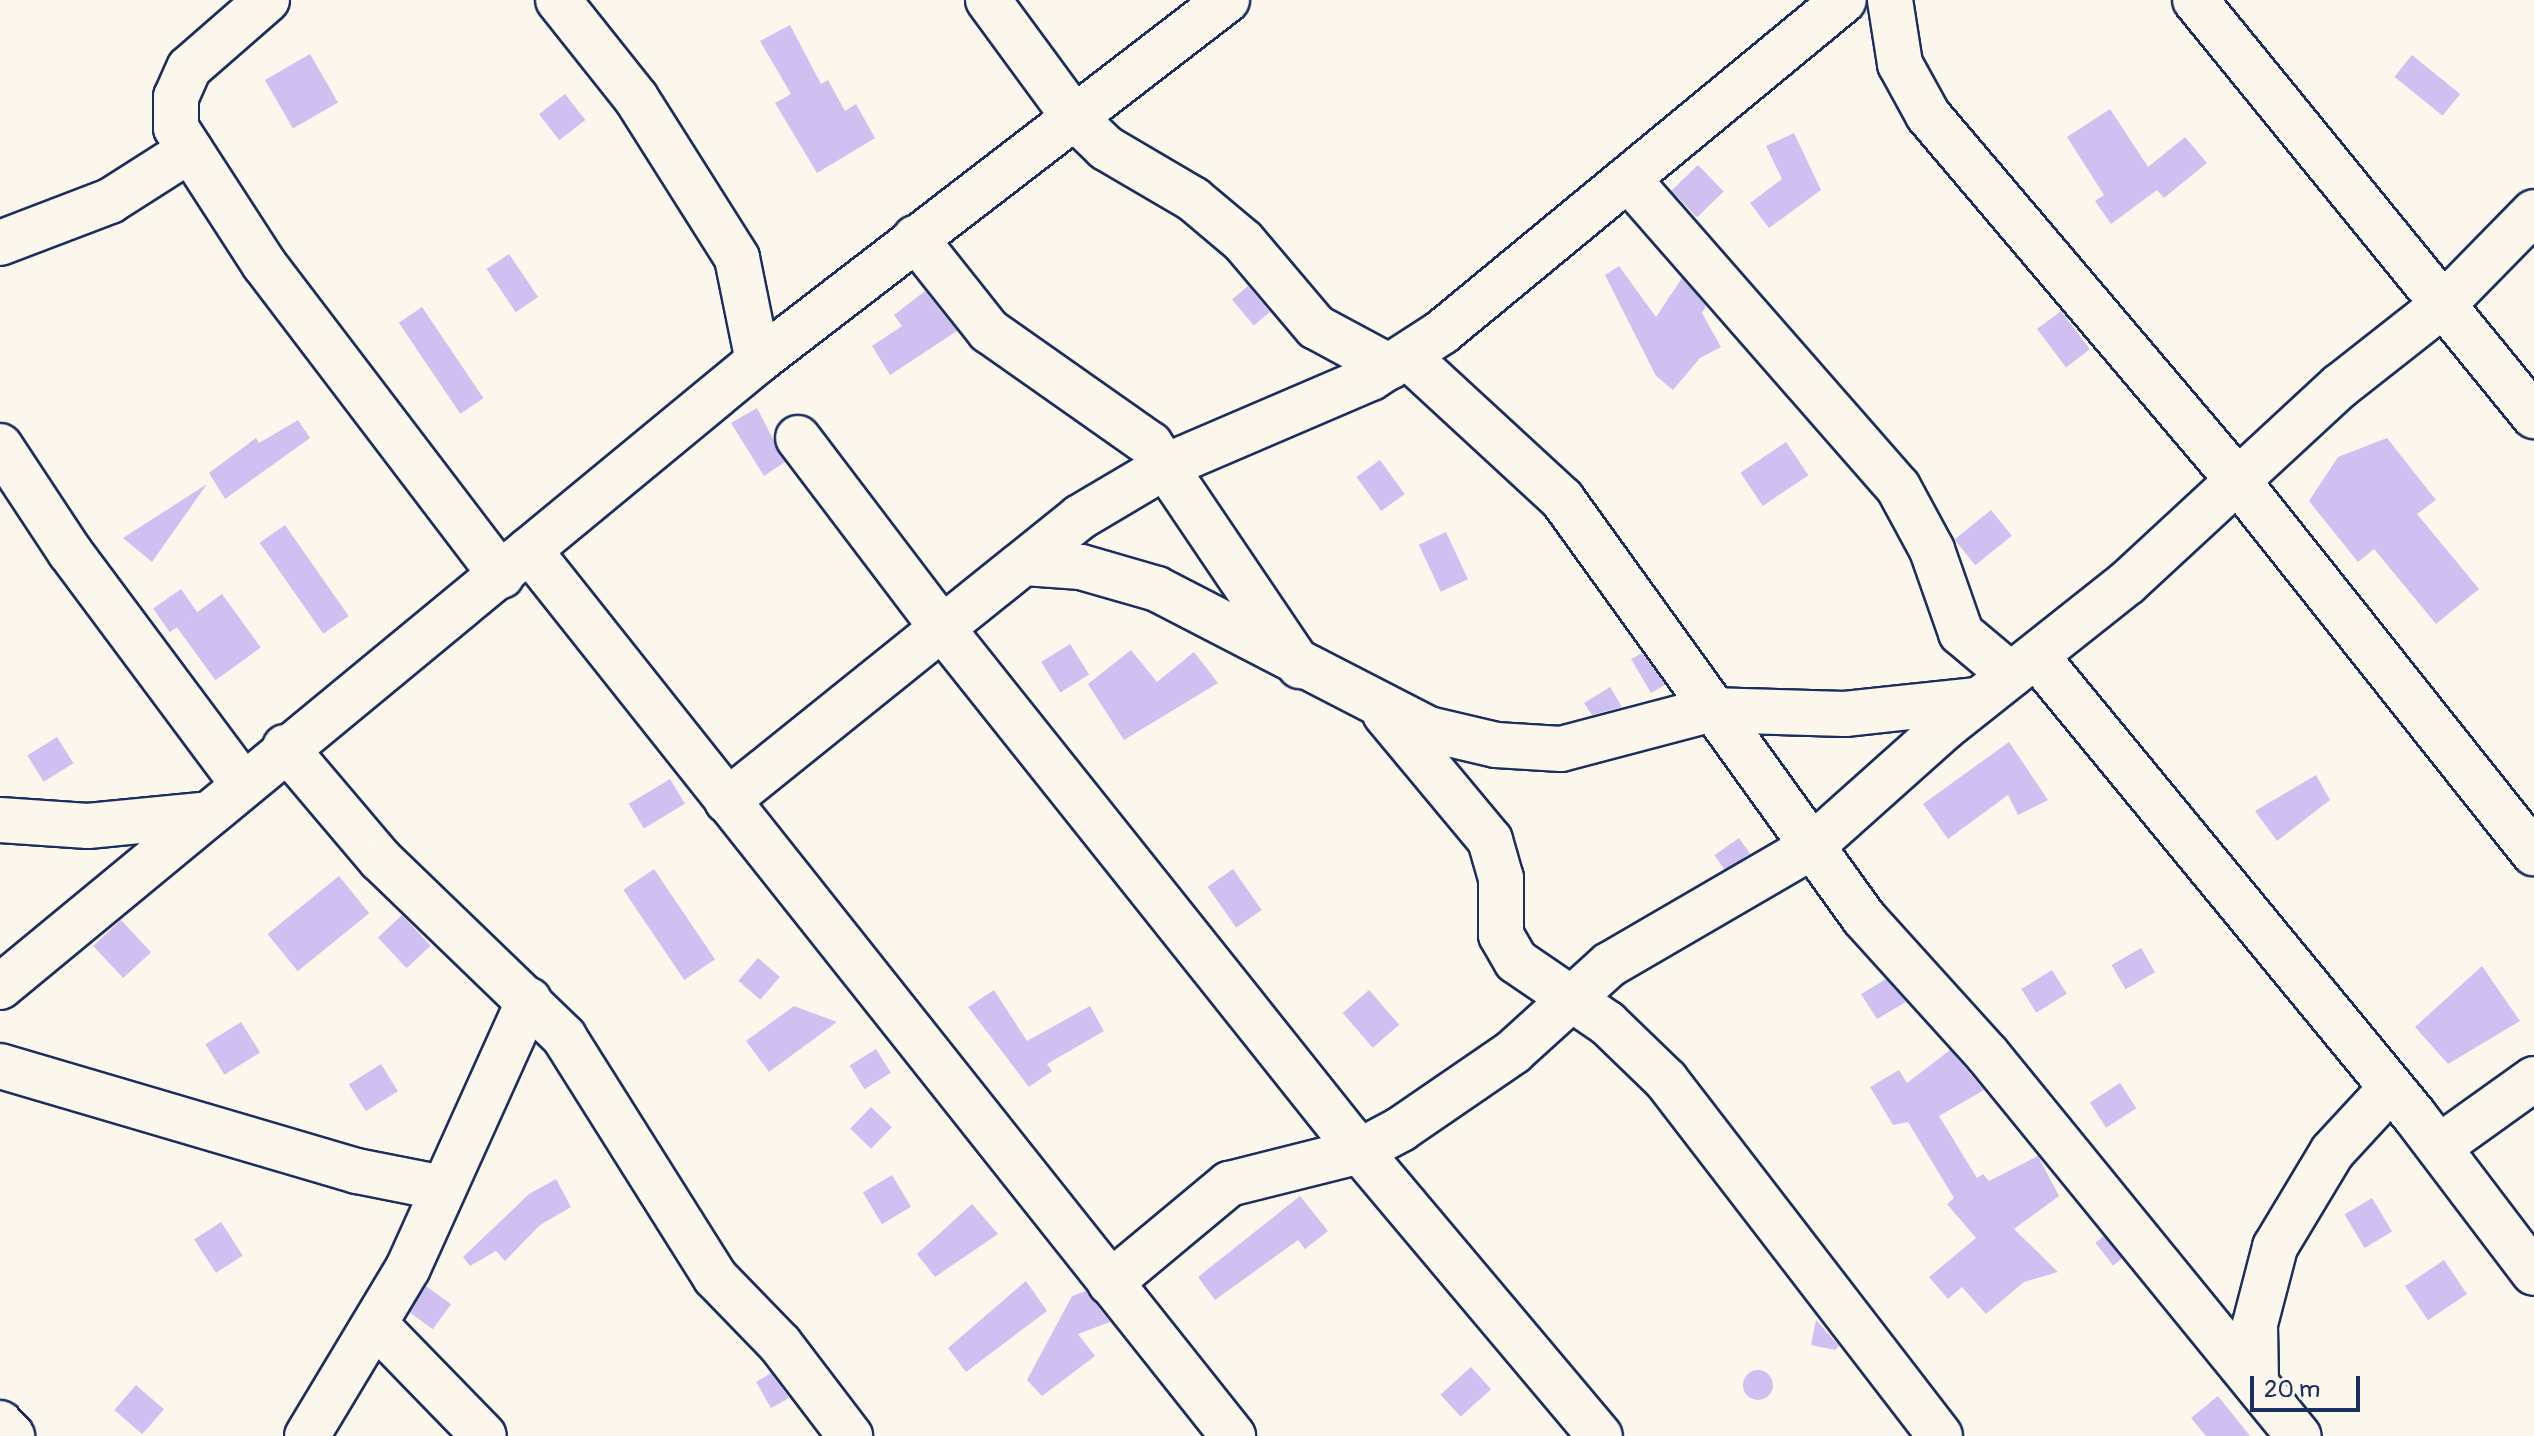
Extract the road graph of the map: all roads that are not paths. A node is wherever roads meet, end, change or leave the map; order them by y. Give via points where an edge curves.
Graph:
1 (267, 0) edge
2 (558, 0) edge
3 (988, 0) edge
4 (1227, 0) edge
5 (1844, 0) edge
6 (1890, 0) edge
7 (2195, 0) edge
8 (1074, 117) junction
9 (190, 150) junction
10 (1629, 180) junction
11 (2534, 212) edge
12 (915, 238) junction
13 (0, 243) edge
14 (2443, 305) junction
15 (758, 361) junction
16 (1398, 362) junction
17 (2534, 416) edge
18 (798, 438) dead end
19 (0, 446) edge
20 (1168, 465) junction
21 (2237, 480) junction
22 (515, 563) junction
23 (1025, 563) junction
24 (942, 628) junction
25 (1300, 666) junction
26 (2010, 677) junction
27 (1376, 703) junction
28 (1717, 710) junction
29 (285, 747) junction
30 (242, 783) junction
31 (727, 801) junction
32 (201, 815) junction
33 (0, 820) edge
34 (1810, 848) junction
35 (2534, 853) edge
36 (0, 987) edge
37 (1571, 998) junction
38 (529, 1000) junction
39 (0, 1066) edge
40 (2534, 1079) edge
41 (2391, 1088) junction
42 (2439, 1147) junction
43 (1360, 1151) junction
44 (443, 1188) junction
45 (2534, 1273) edge
46 (1110, 1283) junction
47 (377, 1326) junction
48 (2256, 1383) junction
49 (0, 1423) edge
50 (12, 1436) edge
51 (307, 1436) edge
52 (484, 1436) edge
53 (850, 1436) edge
54 (1233, 1436) edge
55 (1600, 1436) edge
56 (1940, 1436) edge
57 (2299, 1436) edge

1 - 9 street via 181,81 176,128
2 - 15 street via 636,98 737,258
3 - 8 street
4 - 8 street
5 - 10 street
6 - 21 street via 1900,64 1928,115
7 - 14 street
8 - 12 street
8 - 16 street via 1106,148 1219,219 1316,327
9 - 13 street via 110,201
9 - 22 street via 264,264
10 - 16 street
10 - 26 street via 1898,487 1932,550 1961,633
11 - 14 street
12 - 15 street
12 - 20 street via 989,331 1046,377 1129,425
14 - 17 street
14 - 21 street via 2340,386
15 - 22 street
16 - 20 street
16 - 28 street via 1562,499
18 - 24 street
19 - 30 street via 78,564
20 - 23 street via 1080,517
20 - 25 street
21 - 26 street
21 - 35 street
22 - 29 street
22 - 31 street
23 - 24 street
23 - 25 street via 1081,567 1157,589
24 - 31 street
24 - 43 street
25 - 27 street
26 - 28 street via 1845,714
26 - 34 street
26 - 41 street
27 - 28 street via 1462,739 1561,749
27 - 37 street via 1490,840 1507,949 1547,986
28 - 34 street
29 - 30 street
29 - 38 street via 381,860
30 - 32 street
31 - 46 street
32 - 33 street via 88,826
32 - 36 street
34 - 37 street via 1629,952
34 - 48 street
37 - 43 street via 1459,1092
37 - 56 street via 1666,1080
38 - 44 street
38 - 53 street via 603,1093 715,1277 780,1344
39 - 44 street via 357,1171
40 - 42 street
41 - 42 street
41 - 48 street via 2332,1152 2275,1247 2255,1324
42 - 45 street
43 - 46 street via 1229,1184
43 - 55 street
44 - 47 street
46 - 54 street
47 - 51 street
47 - 52 street
48 - 57 street
49 - 50 street

